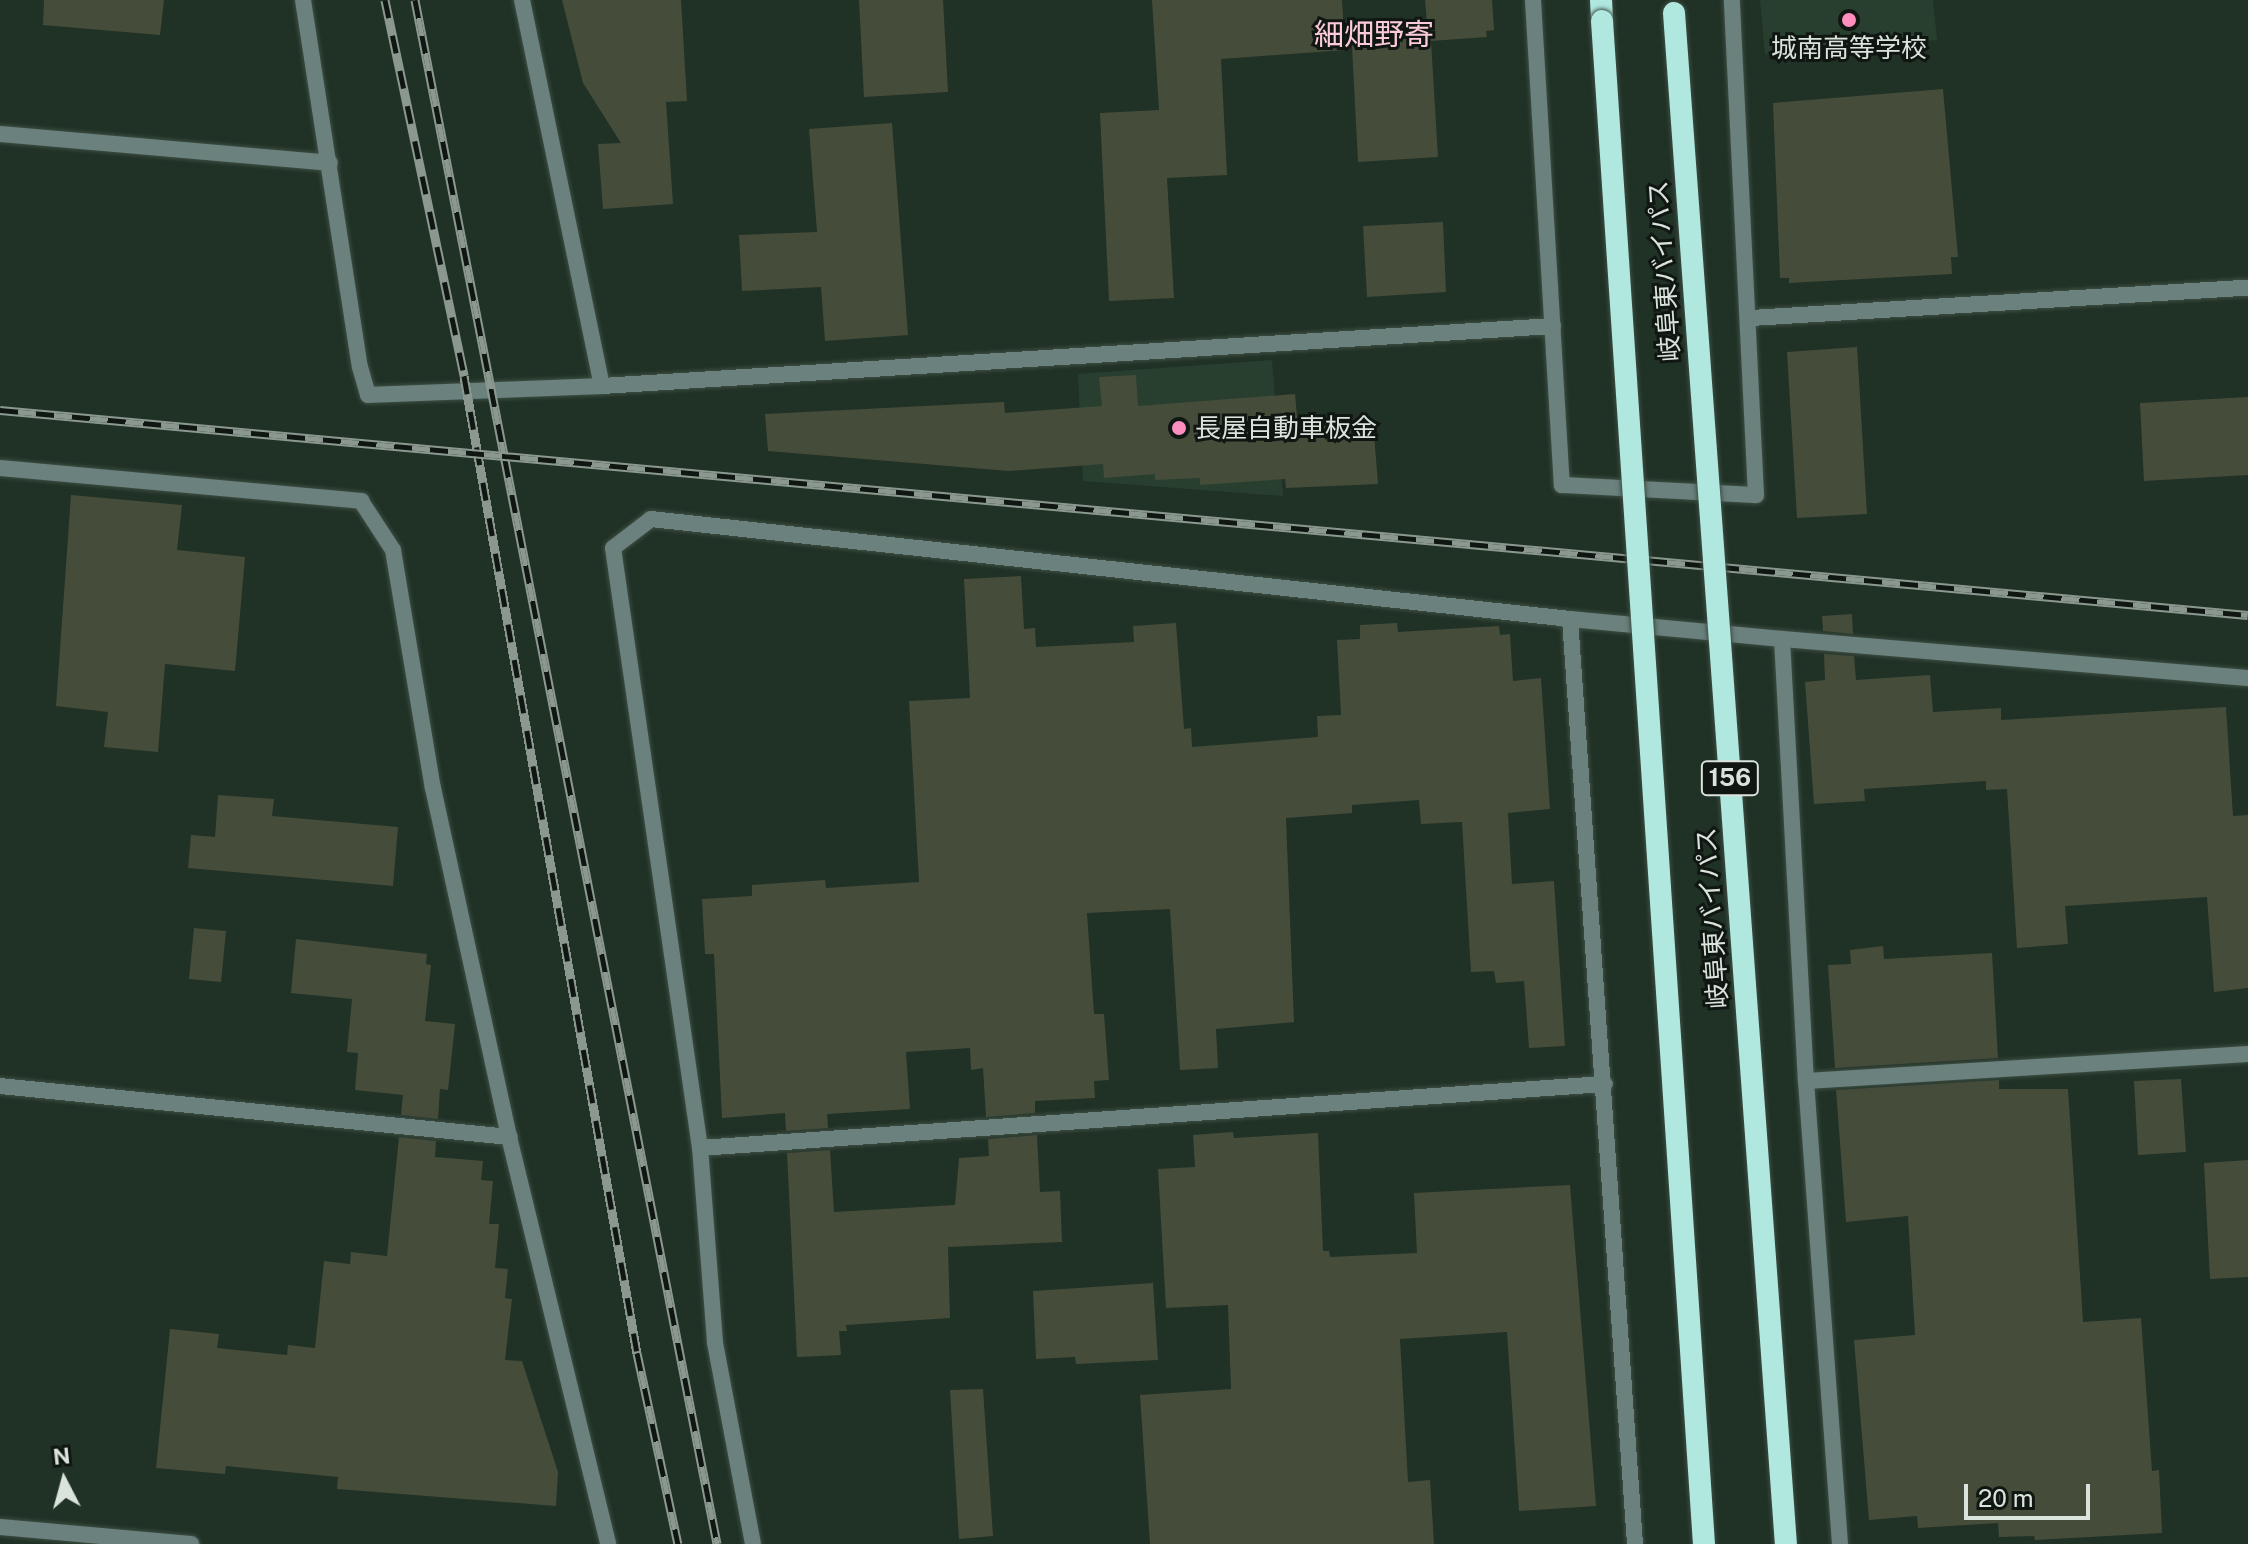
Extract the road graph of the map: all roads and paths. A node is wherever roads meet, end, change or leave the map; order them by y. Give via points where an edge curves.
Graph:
1 (303, 0) edge
2 (522, 0) edge
3 (1533, 0) edge
4 (1732, 0) edge
5 (1673, 6) edge
6 (1602, 11) edge
7 (0, 134) edge
8 (330, 163) junction
9 (2248, 288) edge
10 (1751, 318) junction
11 (1553, 326) junction
12 (602, 386) junction
13 (0, 468) edge
14 (1570, 619) junction
15 (1782, 639) junction
16 (2248, 678) edge
17 (2248, 1054) edge
18 (1806, 1081) junction
19 (1605, 1084) junction
20 (0, 1086) edge
21 (509, 1137) junction
22 (700, 1148) junction
23 (0, 1527) edge
24 (191, 1544) edge
25 (608, 1544) edge
26 (753, 1544) edge
27 (1635, 1544) edge
28 (1704, 1544) edge
29 (1786, 1544) edge
30 (1840, 1544) edge

1 - 8 street
2 - 12 street
3 - 11 street
4 - 10 street
5 - 29 highway, 岐阜東バイパス / 156, bridge
6 - 28 highway, 岐阜東バイパス, bridge
7 - 8 street
8 - 12 street via 368,395
9 - 10 street
10 - 11 street via 1756,495 1562,485
11 - 12 street
13 - 21 street via 361,501 393,550 433,788
14 - 15 street
14 - 19 street
14 - 22 street via 651,519 613,548
15 - 16 street
15 - 18 street
17 - 18 street
18 - 30 street
19 - 22 street
19 - 27 street
20 - 21 street
21 - 25 street
22 - 26 street via 715,1342
23 - 24 street

